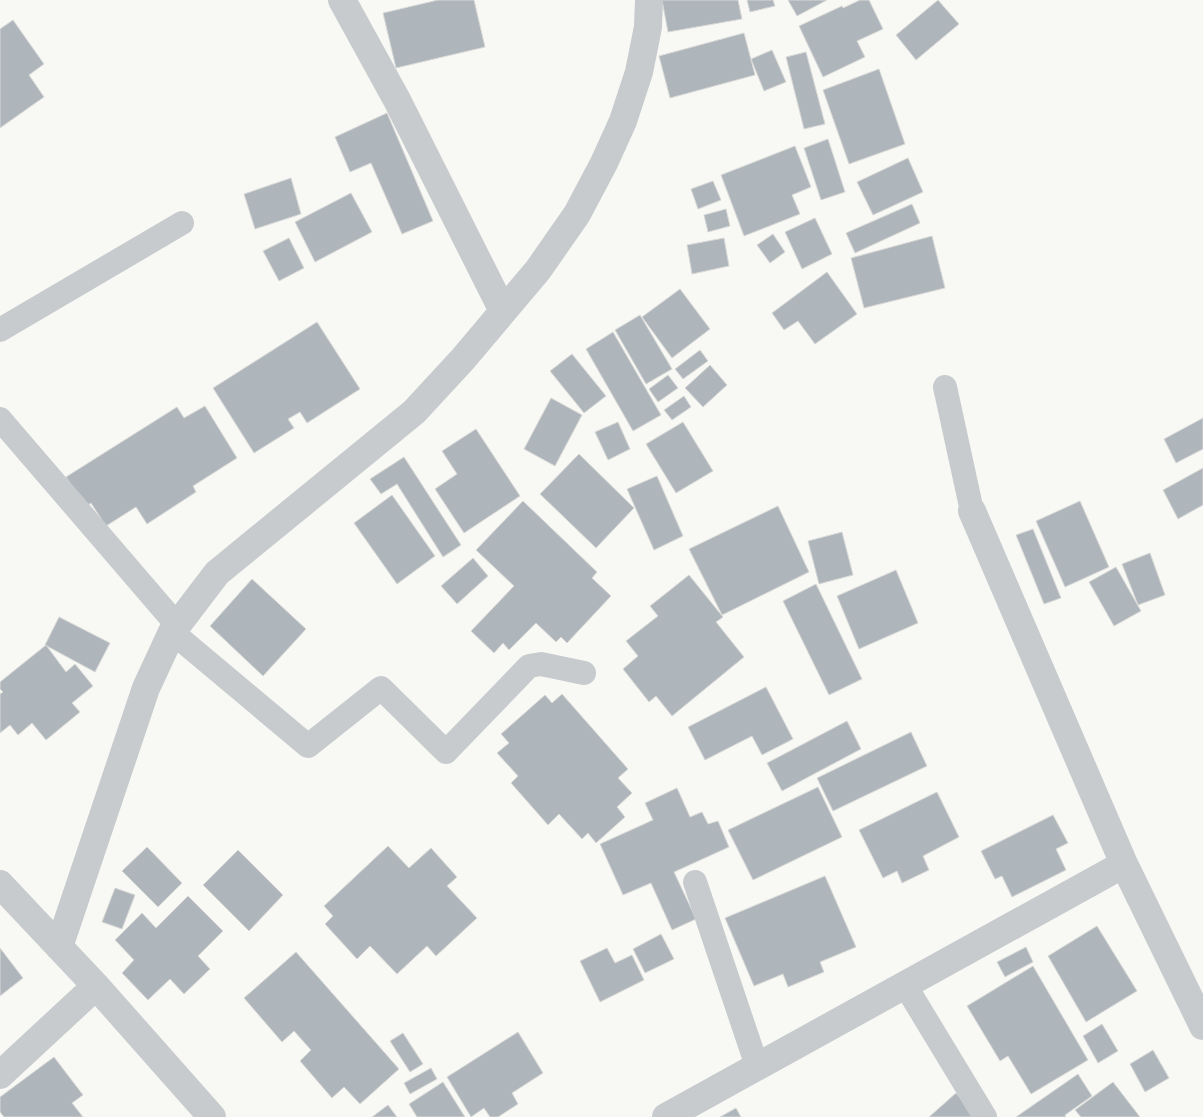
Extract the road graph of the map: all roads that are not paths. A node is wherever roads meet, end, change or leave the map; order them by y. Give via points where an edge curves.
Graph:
1 (342, 0) edge
2 (649, 0) edge
3 (182, 223) dead end
4 (503, 311) junction
5 (0, 330) edge
6 (946, 387) dead end
7 (0, 419) edge
8 (972, 511) joint
9 (174, 628) junction
10 (584, 673) dead end
11 (1124, 864) junction
12 (695, 882) dead end
13 (0, 884) edge
14 (59, 947) junction
15 (905, 985) junction
16 (96, 986) junction
17 (1203, 1026) edge
18 (757, 1066) junction
19 (0, 1075) edge
20 (212, 1117) edge
21 (666, 1117) edge
22 (986, 1117) edge

1 - 4 street via 397,100
2 - 4 street via 648,27 639,72 623,121 604,163 577,214 538,270
3 - 5 lane
4 - 9 street via 414,412 217,573
6 - 8 lane
7 - 9 lane
8 - 11 street
9 - 10 lane via 308,746 380,688 446,752 528,666 541,664
9 - 14 street via 146,688
11 - 15 street
11 - 17 street
12 - 18 lane
13 - 14 street
14 - 16 street
15 - 18 street
15 - 22 lane
16 - 19 street
16 - 20 street
18 - 21 street

